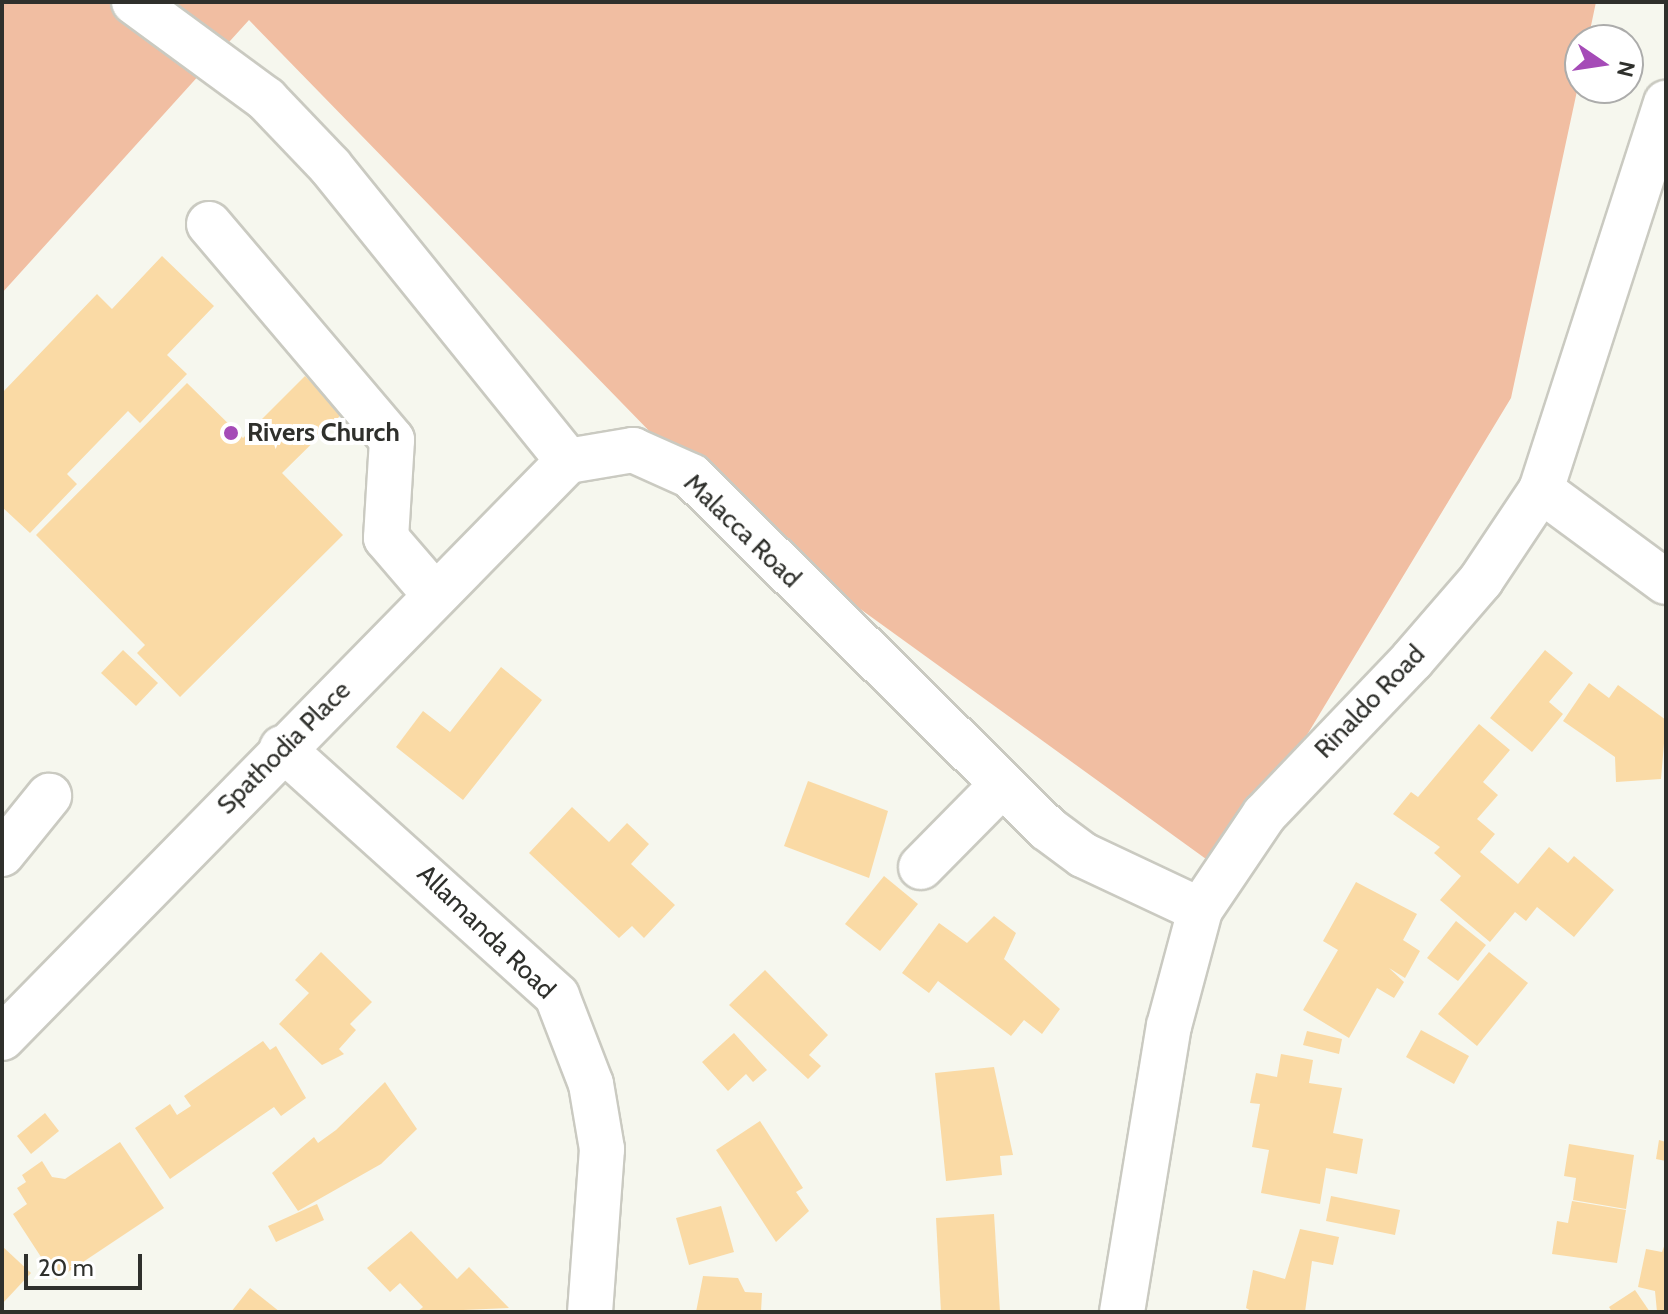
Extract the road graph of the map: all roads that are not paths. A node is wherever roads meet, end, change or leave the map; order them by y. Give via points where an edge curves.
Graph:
1 (134, 2) edge
2 (1666, 103) edge
3 (209, 224) dead end
4 (568, 461) junction
5 (1541, 490) junction
6 (1666, 582) edge
7 (435, 595) junction
8 (282, 748) junction
9 (1002, 785) junction
10 (49, 796) dead end
11 (2, 854) edge
12 (921, 867) dead end
13 (1200, 910) junction
14 (2, 1038) edge
15 (590, 1312) edge
16 (1122, 1312) edge

1 - 4 street via 266,99 330,166
2 - 5 street, Rinaldo Road
3 - 7 street via 392,440 386,538
4 - 7 street, Spathodia Place
4 - 9 street, Malacca Road via 633,450 691,476
5 - 6 street
5 - 13 street, Rinaldo Road via 1432,637 1264,815
7 - 8 street, Spathodia Place
8 - 14 street, Spathodia Place
8 - 15 street, Allamanda Road via 557,996 591,1084 602,1149
9 - 12 street
9 - 13 street, Malacca Road via 1083,855
10 - 11 street
13 - 16 street, Rinaldo Road via 1169,1026

